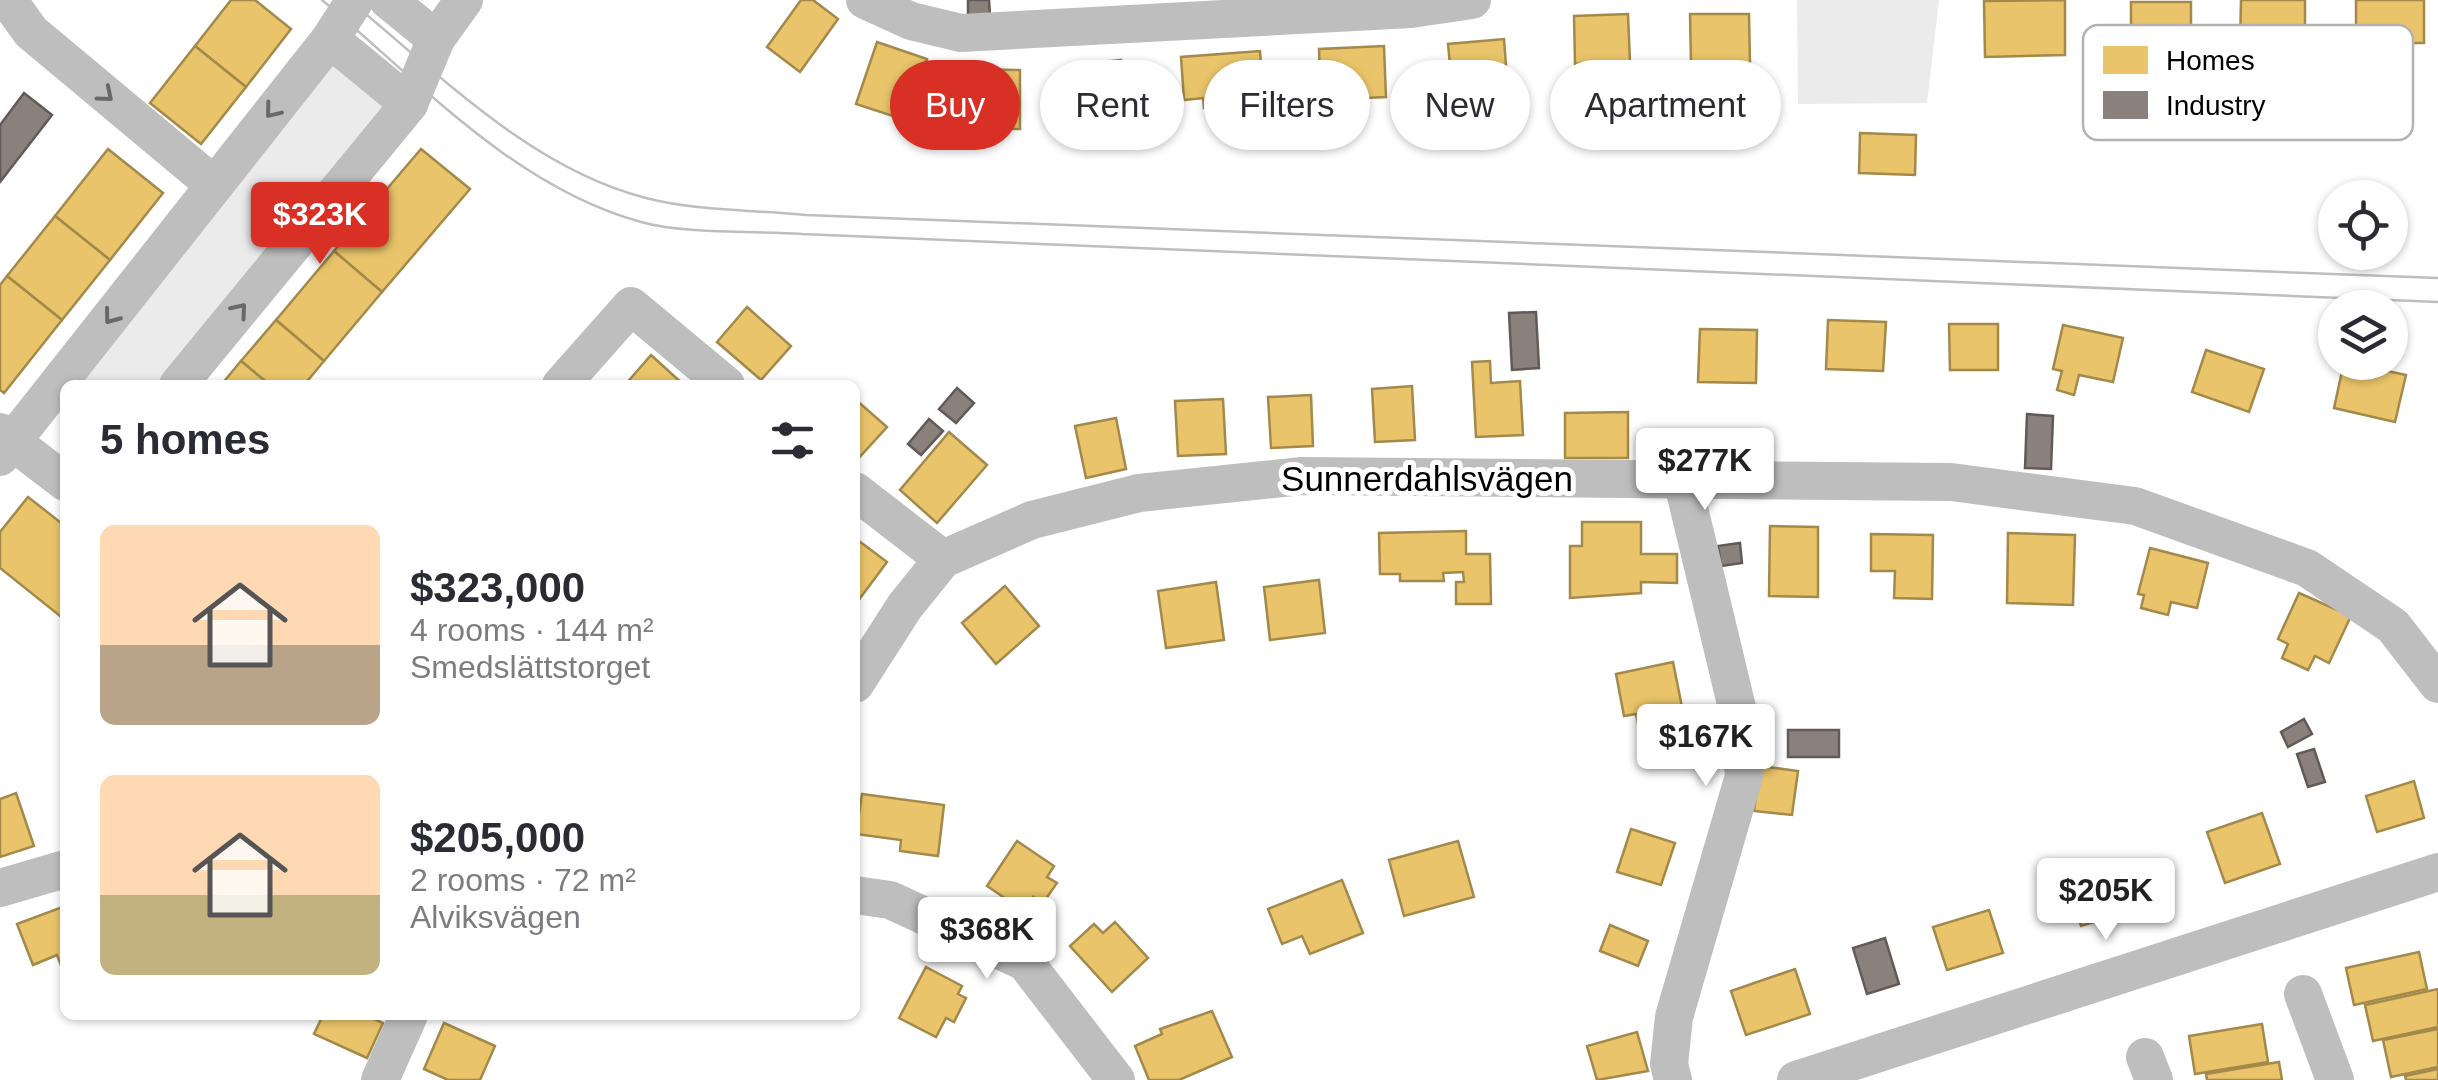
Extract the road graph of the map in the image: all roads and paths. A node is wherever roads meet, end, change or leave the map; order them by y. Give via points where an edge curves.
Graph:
1 (8, 0) edge
2 (355, 0) edge
3 (388, 0) edge
4 (464, 0) edge
5 (865, 0) edge
6 (1472, 0) edge
7 (330, 39) junction
8 (436, 39) junction
9 (409, 104) junction
10 (213, 184) junction
11 (182, 380) edge
12 (565, 380) edge
13 (720, 380) edge
14 (5, 444) edge
15 (1682, 478) junction
16 (60, 479) edge
17 (860, 495) edge
18 (943, 559) junction
19 (860, 676) edge
20 (2438, 684) edge
21 (60, 870) edge
22 (2438, 872) edge
23 (0, 888) edge
24 (860, 896) edge
25 (2304, 994) dead end
26 (406, 1020) edge
27 (380, 1080) edge
28 (1116, 1080) edge
29 (1673, 1080) edge
30 (1796, 1080) edge
31 (2335, 1080) edge

1 -> 10 street via 31,32
2 - 7 street
3 - 8 street
4 - 8 street
5 - 6 street via 960,33 1410,10
7 - 9 street
7 -> 10 street
8 - 9 street
11 -> 9 street
10 -> 14 street
12 - 13 street via 631,306
14 - 16 street
15 - 18 street, Sunnerdahlsvägen via 1302,476 1158,491 1032,520
15 - 20 street, Sunnerdahlsvägen via 1951,482 2135,506 2306,568 2393,626
15 - 29 street via 1738,712 1744,776 1674,1018
17 - 18 street
18 - 19 street, Sunnerdahlsvägen
21 - 23 street
22 - 30 street
24 - 28 street via 890,900 1026,962
25 - 31 street
26 - 27 street

